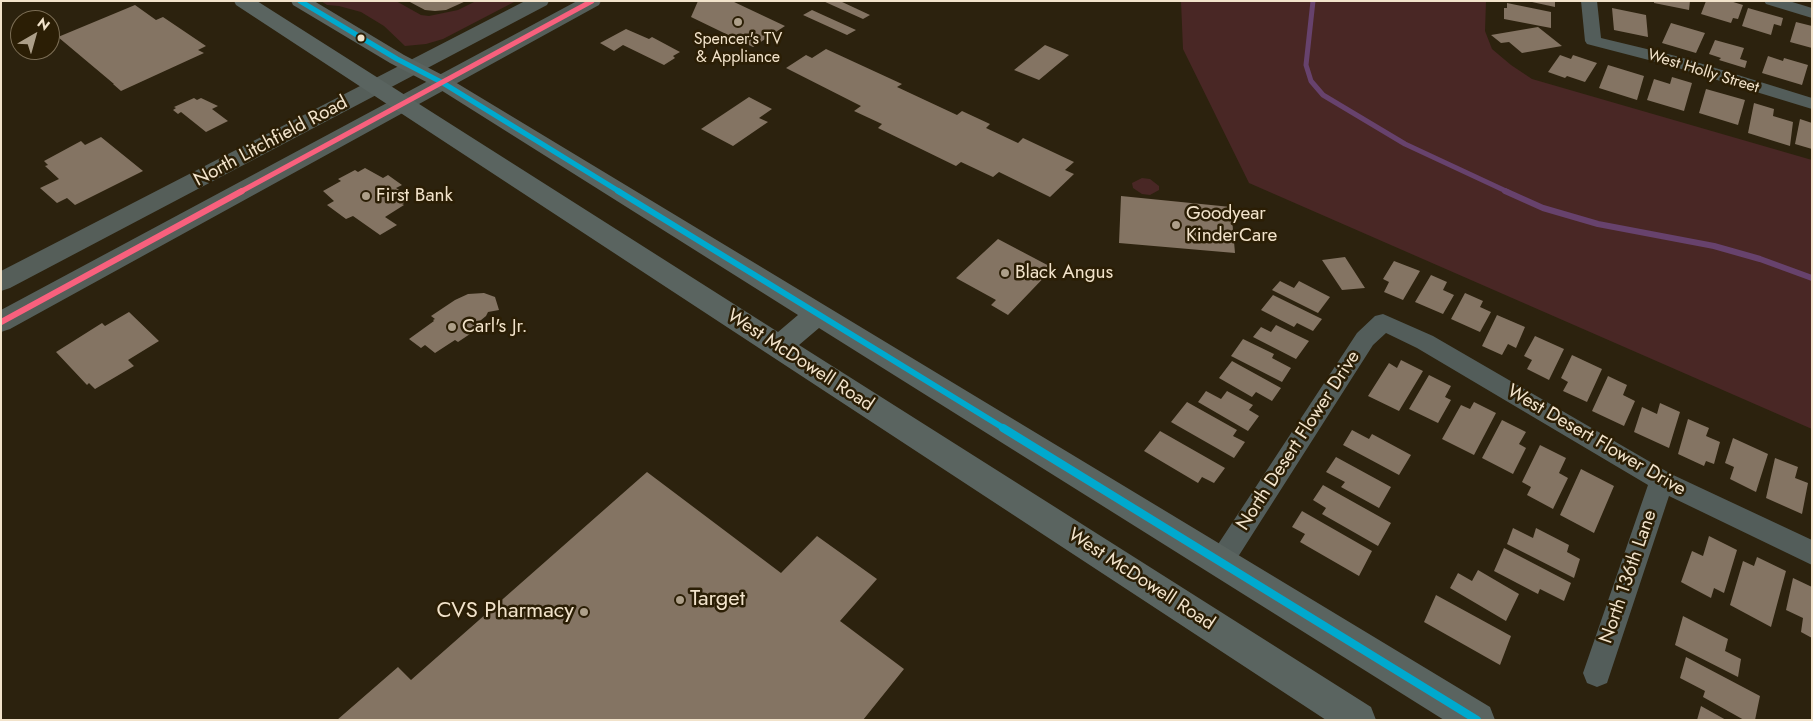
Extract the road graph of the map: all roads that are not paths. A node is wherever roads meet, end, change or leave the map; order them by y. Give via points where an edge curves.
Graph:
1 (243, 1) edge
2 (300, 1) edge
3 (540, 1) edge
4 (592, 1) edge
5 (1589, 1) edge
6 (1772, 1) edge
7 (1812, 13) edge
8 (414, 68) junction
9 (442, 83) junction
10 (376, 87) junction
11 (1812, 104) edge
12 (404, 105) junction
13 (1, 282) edge
14 (816, 314) junction
15 (1, 322) edge
16 (1383, 322) joint
17 (779, 348) junction
18 (1662, 481) junction
19 (1812, 553) edge
20 (1220, 563) junction
21 (1597, 673) dead end
22 (1358, 720) edge
23 (1477, 720) edge

1 - 10 main road, West McDowell Road
2 - 8 main road
3 - 8 main road, North Litchfield Road
4 - 9 main road, North Litchfield Road
5 - 11 street, West Holly Street via 1593,41 1674,61
6 - 7 street
8 - 9 main road
8 - 10 main road, North Litchfield Road
9 - 12 main road, North Litchfield Road
9 - 14 main road
10 - 12 main road, West McDowell Road
10 - 13 main road, North Litchfield Road
12 - 15 main road, North Litchfield Road
12 - 17 main road, West McDowell Road
14 - 17 main road
14 - 20 main road
16 - 18 street, West Desert Flower Drive via 1425,342
16 - 20 street, North Desert Flower Drive via 1365,339
17 - 22 main road, West McDowell Road
18 - 19 street, West Desert Flower Drive
18 - 21 street, North 136th Lane
20 - 23 main road

